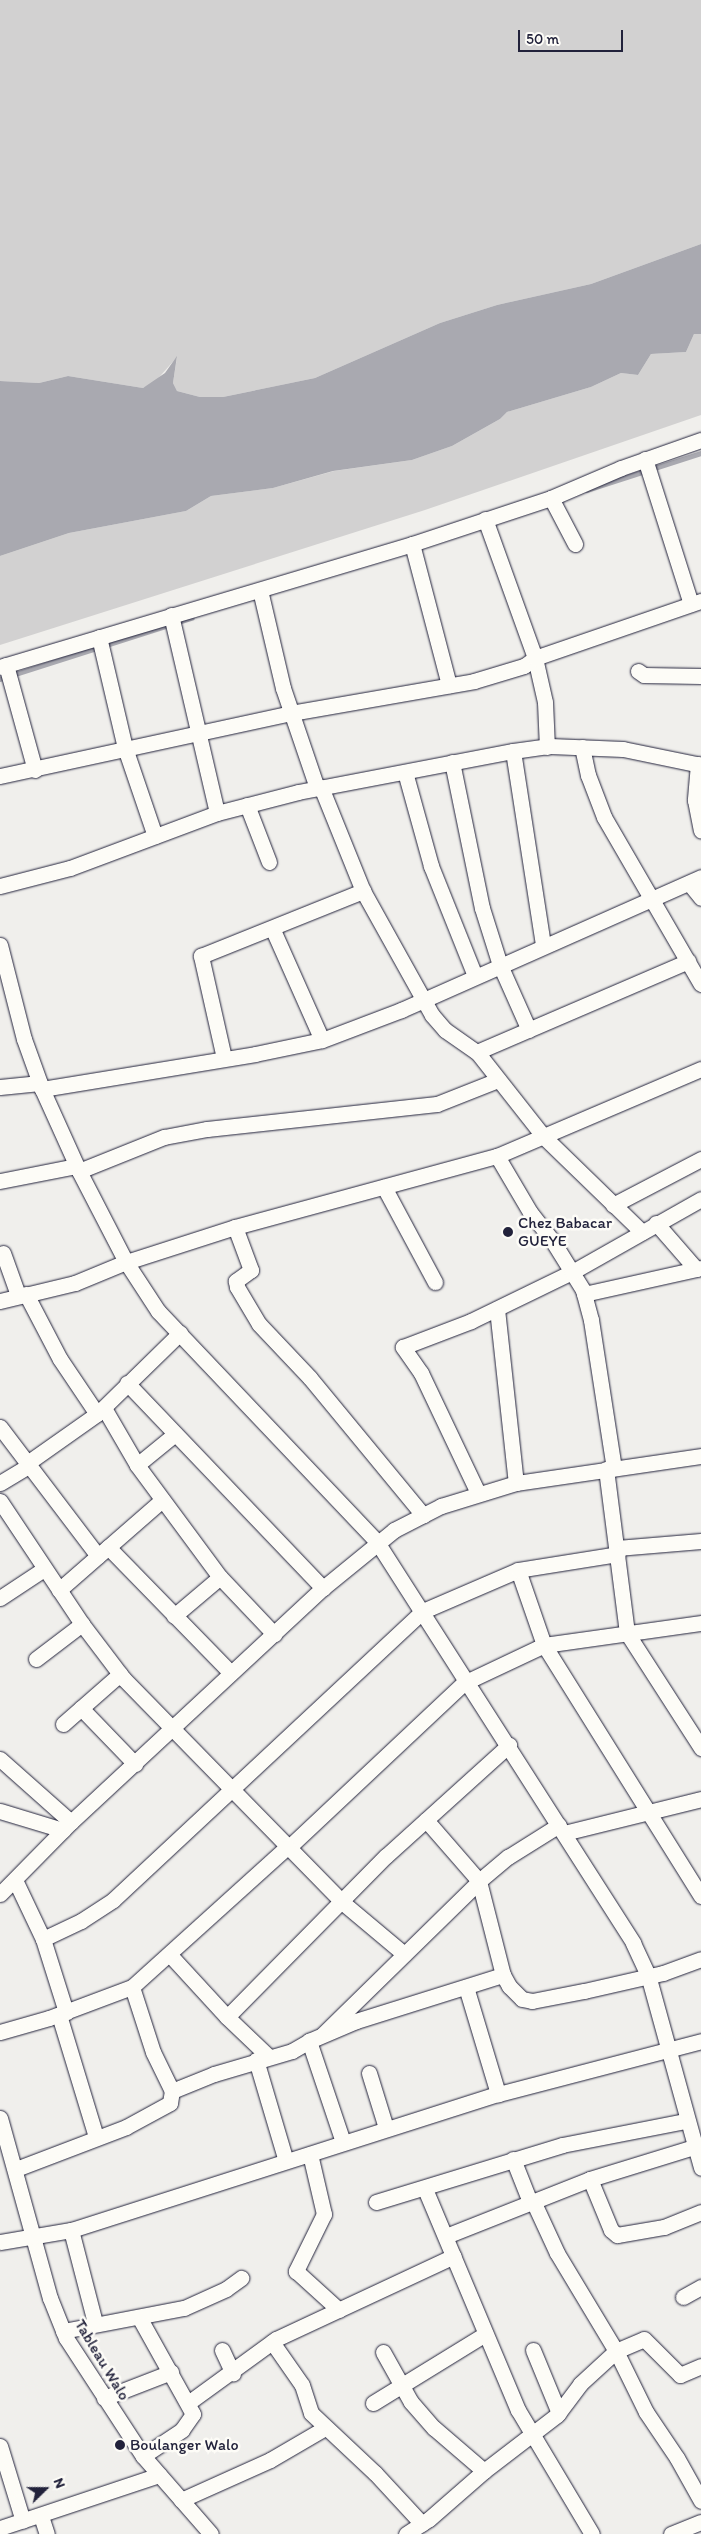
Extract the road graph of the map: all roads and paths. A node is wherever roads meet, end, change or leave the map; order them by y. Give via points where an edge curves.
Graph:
1 (701, 440) edge
2 (645, 459) junction
3 (551, 498) junction
4 (485, 519) junction
5 (412, 544) junction
6 (575, 544) dead end
7 (260, 590) junction
8 (696, 603) edge
9 (171, 615) junction
10 (99, 637) junction
11 (535, 658) junction
12 (3, 666) edge
13 (638, 671) dead end
14 (701, 676) edge
15 (449, 685) junction
16 (291, 713) junction
17 (198, 732) junction
18 (547, 747) junction
19 (582, 747) junction
20 (125, 748) junction
21 (513, 751) junction
22 (452, 762) junction
23 (699, 764) edge
24 (35, 770) junction
25 (405, 772) junction
26 (0, 776) edge
27 (319, 788) junction
28 (246, 806) junction
29 (216, 814) junction
30 (701, 830) edge
31 (155, 836) junction
32 (269, 862) dead end
33 (695, 880) edge
34 (0, 886) edge
35 (364, 891) junction
36 (701, 898) edge
37 (653, 901) junction
38 (273, 930) junction
39 (0, 945) edge
40 (543, 945) junction
41 (688, 961) junction
42 (500, 965) junction
43 (475, 976) junction
44 (701, 984) edge
45 (424, 1000) junction
46 (529, 1030) junction
47 (322, 1040) junction
48 (477, 1052) junction
49 (224, 1058) junction
50 (701, 1069) edge
51 (498, 1080) junction
52 (41, 1086) junction
53 (0, 1087) edge
54 (543, 1136) junction
55 (496, 1156) junction
56 (701, 1158) edge
57 (77, 1169) junction
58 (0, 1181) edge
59 (384, 1187) junction
60 (701, 1199) edge
61 (613, 1205) junction
62 (656, 1222) junction
63 (234, 1226) junction
64 (642, 1232) junction
65 (3, 1253) dead end
66 (126, 1262) junction
67 (699, 1269) edge
68 (572, 1272) junction
69 (435, 1282) dead end
70 (22, 1294) junction
71 (584, 1294) junction
72 (0, 1301) edge
73 (497, 1309) junction
74 (180, 1333) junction
75 (126, 1384) junction
76 (101, 1411) junction
77 (0, 1427) edge
78 (175, 1434) junction
79 (701, 1456) edge
80 (27, 1465) junction
81 (137, 1465) junction
82 (610, 1468) junction
83 (0, 1483) edge
84 (516, 1483) junction
85 (478, 1493) junction
86 (162, 1500) junction
87 (0, 1501) edge
88 (423, 1514) junction
89 (701, 1541) edge
90 (377, 1542) junction
91 (617, 1551) junction
92 (103, 1552) junction
93 (44, 1569) junction
94 (518, 1570) junction
95 (220, 1578) junction
96 (323, 1588) junction
97 (58, 1590) junction
98 (0, 1598) edge
99 (423, 1611) junction
100 (174, 1616) junction
101 (701, 1623) edge
102 (82, 1624) junction
103 (627, 1633) junction
104 (274, 1634) junction
105 (544, 1646) junction
106 (36, 1660) dead end
107 (231, 1673) junction
108 (120, 1674) junction
109 (467, 1680) junction
110 (81, 1708) junction
111 (63, 1724) dead end
112 (172, 1730) junction
113 (509, 1745) junction
114 (701, 1748) edge
115 (0, 1759) edge
116 (135, 1764) junction
117 (230, 1789) junction
118 (701, 1799) edge
119 (0, 1811) edge
120 (647, 1813) junction
121 (426, 1820) junction
122 (67, 1826) junction
123 (562, 1829) junction
124 (287, 1848) junction
125 (14, 1880) junction
126 (479, 1881) junction
127 (0, 1894) edge
128 (701, 1896) edge
129 (342, 1902) junction
130 (43, 1939) junction
131 (404, 1954) junction
132 (170, 1955) junction
133 (701, 1959) edge
134 (503, 1974) junction
135 (648, 1975) junction
136 (132, 1986) junction
137 (466, 1987) junction
138 (62, 2013) junction
139 (227, 2017) junction
140 (0, 2032) edge
141 (316, 2037) junction
142 (701, 2041) edge
143 (667, 2050) junction
144 (262, 2059) junction
145 (369, 2073) dead end
146 (172, 2091) junction
147 (498, 2094) junction
148 (0, 2118) edge
149 (686, 2121) junction
150 (386, 2128) junction
151 (96, 2137) junction
152 (343, 2142) junction
153 (695, 2142) edge
154 (310, 2154) junction
155 (513, 2159) junction
156 (286, 2161) junction
157 (701, 2168) edge
158 (16, 2169) junction
159 (590, 2179) junction
160 (425, 2189) junction
161 (532, 2201) junction
162 (376, 2202) dead end
163 (701, 2212) edge
164 (71, 2230) junction
165 (446, 2236) junction
166 (33, 2238) junction
167 (0, 2242) edge
168 (454, 2256) junction
169 (241, 2278) dead end
170 (701, 2287) edge
171 (683, 2297) dead end
172 (339, 2310) junction
173 (139, 2317) junction
174 (95, 2323) junction
175 (63, 2331) junction
176 (485, 2334) junction
177 (272, 2342) junction
178 (222, 2350) dead end
179 (533, 2350) dead end
180 (616, 2351) junction
181 (383, 2352) dead end
182 (701, 2366) edge
183 (171, 2372) junction
184 (233, 2374) junction
185 (401, 2386) junction
186 (104, 2398) junction
187 (373, 2402) dead end
188 (188, 2403) junction
189 (559, 2413) junction
190 (325, 2428) junction
191 (531, 2436) junction
192 (0, 2446) edge
193 (143, 2456) junction
194 (484, 2470) junction
195 (159, 2475) junction
196 (181, 2500) junction
197 (701, 2501) edge
198 (41, 2516) junction
199 (23, 2521) junction
200 (701, 2522) edge
201 (422, 2524) junction
202 (0, 2528) edge
203 (47, 2534) edge
204 (211, 2534) edge
205 (406, 2534) edge
206 (591, 2534) edge
207 (671, 2534) edge

1 - 2 street
2 - 3 street
2 - 8 street
3 - 4 street
3 - 6 street
4 - 5 street
4 - 11 street
5 - 7 street
5 - 15 street
7 - 9 street
7 - 16 street
8 - 11 street
9 - 10 street
9 - 17 street
10 - 12 street
10 - 20 street
11 - 15 street via 524,666
11 - 18 street via 545,702
12 - 24 street
13 - 14 street via 644,675
15 - 16 street
16 - 17 street
16 - 27 street
17 - 20 street
17 - 29 street
18 - 19 street
18 - 21 street
19 - 23 street via 623,748
19 - 37 street via 588,775 604,816
20 - 24 street
20 - 31 street
21 - 22 street
21 - 40 street
22 - 25 street
22 - 42 street via 476,882
23 - 30 street via 695,800
24 - 26 street
25 - 27 street
25 - 43 street via 432,866
27 - 28 street
27 - 35 street
28 - 29 street
28 - 32 street
29 - 31 street
31 - 34 street via 70,868
33 - 36 street
33 - 37 street
35 - 38 street
35 - 45 street
37 - 40 street
37 - 41 street
38 - 47 street
38 - 49 street via 202,956
39 - 52 street
40 - 42 street
41 - 44 street
41 - 46 street
42 - 43 street
42 - 46 street
43 - 45 street
45 - 47 street
45 - 48 street via 445,1030
46 - 48 street
47 - 49 street
48 - 51 street
49 - 52 street
50 - 54 street
51 - 54 street
51 - 57 street via 436,1104 172,1136
52 - 53 street
52 - 57 street
54 - 55 street
54 - 61 street
55 - 59 street
55 - 68 street
56 - 61 street
57 - 58 street
57 - 66 street
59 - 63 street
59 - 69 street
60 - 62 street
61 - 64 street
62 - 64 street
62 - 67 street
63 - 66 street
63 - 88 street via 250,1270 236,1281 237,1287 259,1324 310,1378
64 - 68 street
65 - 70 street
66 - 70 street via 75,1283
66 - 74 street via 158,1311
67 - 71 street
68 - 71 street
68 - 73 street
70 - 72 street
70 - 76 street via 60,1359
71 - 82 street via 591,1320
73 - 84 street
73 - 85 street via 403,1347 421,1373
74 - 75 street
74 - 90 street
75 - 76 street
75 - 78 street
76 - 80 street
76 - 81 street
77 - 80 street
78 - 81 street
78 - 96 street
79 - 82 street
80 - 83 street
80 - 92 street
81 - 86 street
82 - 84 street
82 - 91 street
84 - 85 street
85 - 88 street
86 - 92 street
86 - 95 street
87 - 93 street
88 - 90 street
89 - 91 street
90 - 96 street
90 - 99 street
91 - 94 street
91 - 103 street
92 - 97 street
92 - 100 street
93 - 97 street
93 - 98 street
94 - 99 street
94 - 105 street
95 - 100 street
95 - 104 street
96 - 104 street
97 - 102 street
99 - 109 street
99 - 117 street
100 - 107 street
101 - 103 street
102 - 106 street
102 - 108 street
103 - 105 street
103 - 114 street
104 - 107 street
105 - 109 street
105 - 120 street
107 - 112 street
108 - 110 street
108 - 112 street
109 - 113 street
109 - 124 street
110 - 111 street
110 - 116 street
112 - 116 street
112 - 117 street
113 - 121 street
113 - 123 street
115 - 122 street
116 - 122 street
117 - 124 street
117 - 130 street via 113,1900
118 - 120 street
119 - 122 street
120 - 123 street
120 - 128 street
121 - 126 street
121 - 129 street
122 - 125 street
123 - 126 street via 519,1850
123 - 135 street via 633,1943
124 - 129 street
124 - 132 street
125 - 127 street
125 - 130 street
126 - 131 street
126 - 134 street
129 - 131 street
129 - 139 street
130 - 138 street
131 - 141 street
132 - 136 street
132 - 139 street
133 - 135 street
134 - 135 street via 522,1999 532,2001
134 - 137 street
135 - 143 street
136 - 138 street
136 - 146 street via 153,2052
137 - 141 street
137 - 147 street
138 - 140 street
138 - 151 street
139 - 144 street
141 - 144 street via 292,2051
141 - 152 street
142 - 143 street
143 - 147 street
143 - 149 street
144 - 146 street
144 - 156 street
145 - 150 street
146 - 151 street via 172,2099 166,2107
147 - 150 street
148 - 158 street, Tableau Walo
149 - 153 street
149 - 155 street via 579,2141
150 - 152 street
151 - 158 street
152 - 154 street
153 - 157 street
153 - 159 street
154 - 156 street
154 - 172 street via 324,2214 294,2275
155 - 160 street
155 - 161 street
156 - 164 street
158 - 166 street, Tableau Walo
159 - 161 street
159 - 163 street via 611,2230 617,2235 664,2227
160 - 162 street
160 - 165 street
161 - 165 street
161 - 180 street via 557,2253
164 - 166 street
164 - 174 street
165 - 168 street
166 - 167 street
166 - 175 street, Tableau Walo
168 - 172 street
168 - 176 street
169 - 173 street via 193,2305
170 - 171 street
172 - 177 street
173 - 174 street
173 - 183 street
174 - 175 street
175 - 186 street, Tableau Walo
176 - 185 street
176 - 191 street
177 - 184 street
177 - 190 street via 302,2385 311,2413
178 - 184 street
179 - 189 street
180 - 182 street via 644,2339 680,2375
180 - 189 street via 580,2384
180 - 197 street via 646,2412
181 - 185 street
183 - 186 street
183 - 188 street
184 - 188 street
185 - 187 street
185 - 194 street via 434,2428
186 - 193 street, Tableau Walo
188 - 193 street via 193,2414 190,2422 173,2438
189 - 191 street
190 - 196 street via 270,2460
190 - 201 street via 375,2472
191 - 194 street
191 - 206 street
192 - 199 street
193 - 195 street, Tableau Walo
194 - 201 street
195 - 196 street, Tableau Walo
195 - 198 street
196 - 204 street, Tableau Walo
198 - 199 street
198 - 203 street
199 - 202 street
200 - 207 street
201 - 205 street

